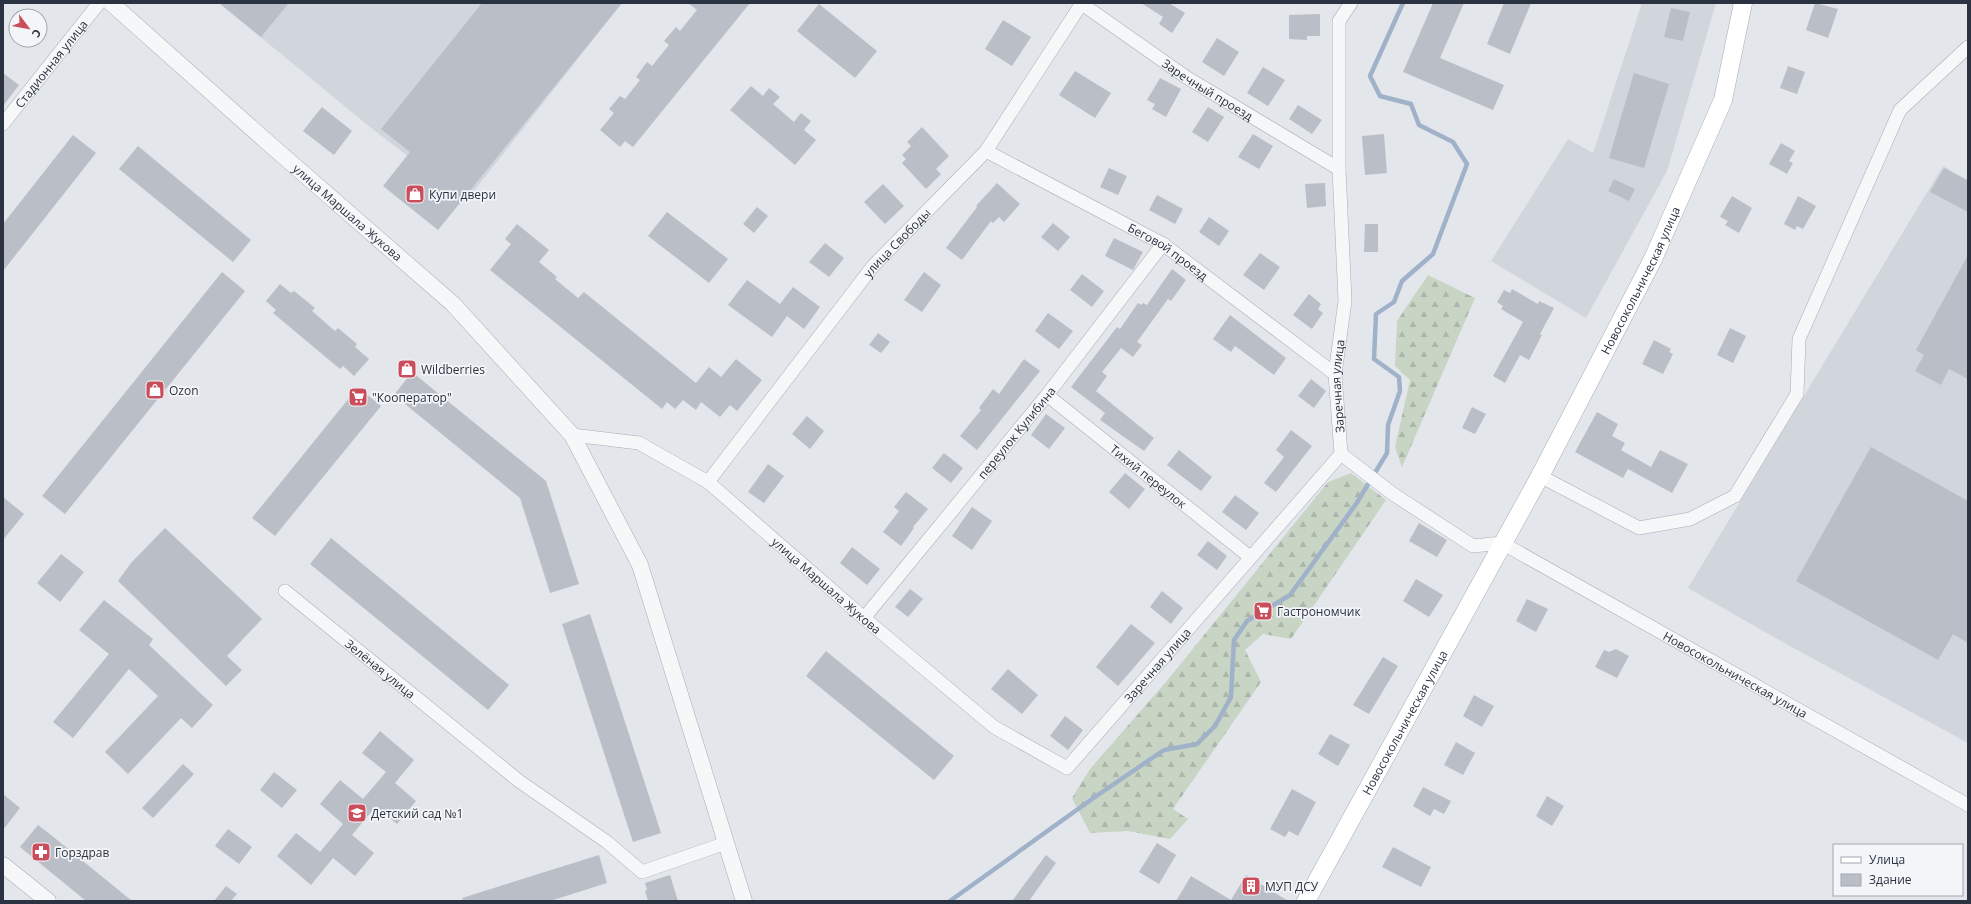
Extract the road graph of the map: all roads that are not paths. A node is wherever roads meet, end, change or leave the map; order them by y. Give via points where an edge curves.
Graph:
1 (99, 3) edge
2 (111, 3) edge
3 (1351, 3) edge
4 (1743, 3) edge
5 (1082, 4) edge
6 (1968, 47) edge
7 (3, 124) edge
8 (986, 152) junction
9 (1339, 169) junction
10 (1163, 244) junction
11 (1335, 374) junction
12 (1046, 395) junction
13 (572, 435) junction
14 (1341, 454) junction
15 (1540, 476) junction
16 (708, 482) junction
17 (1502, 543) junction
18 (1250, 557) junction
19 (285, 590) dead end
20 (864, 618) junction
21 (1067, 768) joint
22 (1968, 805) edge
23 (726, 843) junction
24 (3, 865) edge
25 (48, 901) edge
26 (744, 901) edge
27 (1306, 901) edge

1 - 7 street, Стадионная улица
2 - 13 street, улица Маршала Жукова via 453,304
3 - 9 street, Заречная улица via 1338,21
4 - 15 main road, Новосокольническая улица via 1724,100 1653,259
5 - 8 street, улица Свободы
5 - 9 street, Заречный проезд via 1186,77
6 - 15 street via 1900,110 1798,340 1797,394 1735,496 1690,519 1639,528
8 - 10 street, Беговой проезд
8 - 16 street, улица Свободы via 873,266
9 - 11 street, Заречная улица via 1345,301
10 - 11 street, Беговой проезд
10 - 12 street, переулок Кулибина
11 - 14 street, Заречная улица
12 - 18 street, Тихий переулок
12 - 20 street, переулок Кулибина
13 - 16 street, улица Маршала Жукова via 639,443
13 - 23 street, улица Маршала Жукова via 640,565
14 - 17 street via 1380,485 1473,546
14 - 18 street, Заречная улица
15 - 17 main road, Новосокольническая улица
16 - 20 street, улица Маршала Жукова
17 - 22 street, Новосокольническая улица
17 - 27 main road, Новосокольническая улица
18 - 21 street, Заречная улица
19 - 23 street, Зелёная улица via 519,781 607,842 642,872
20 - 21 street, улица Маршала Жукова via 994,728
23 - 26 street, улица Маршала Жукова
24 - 25 street

